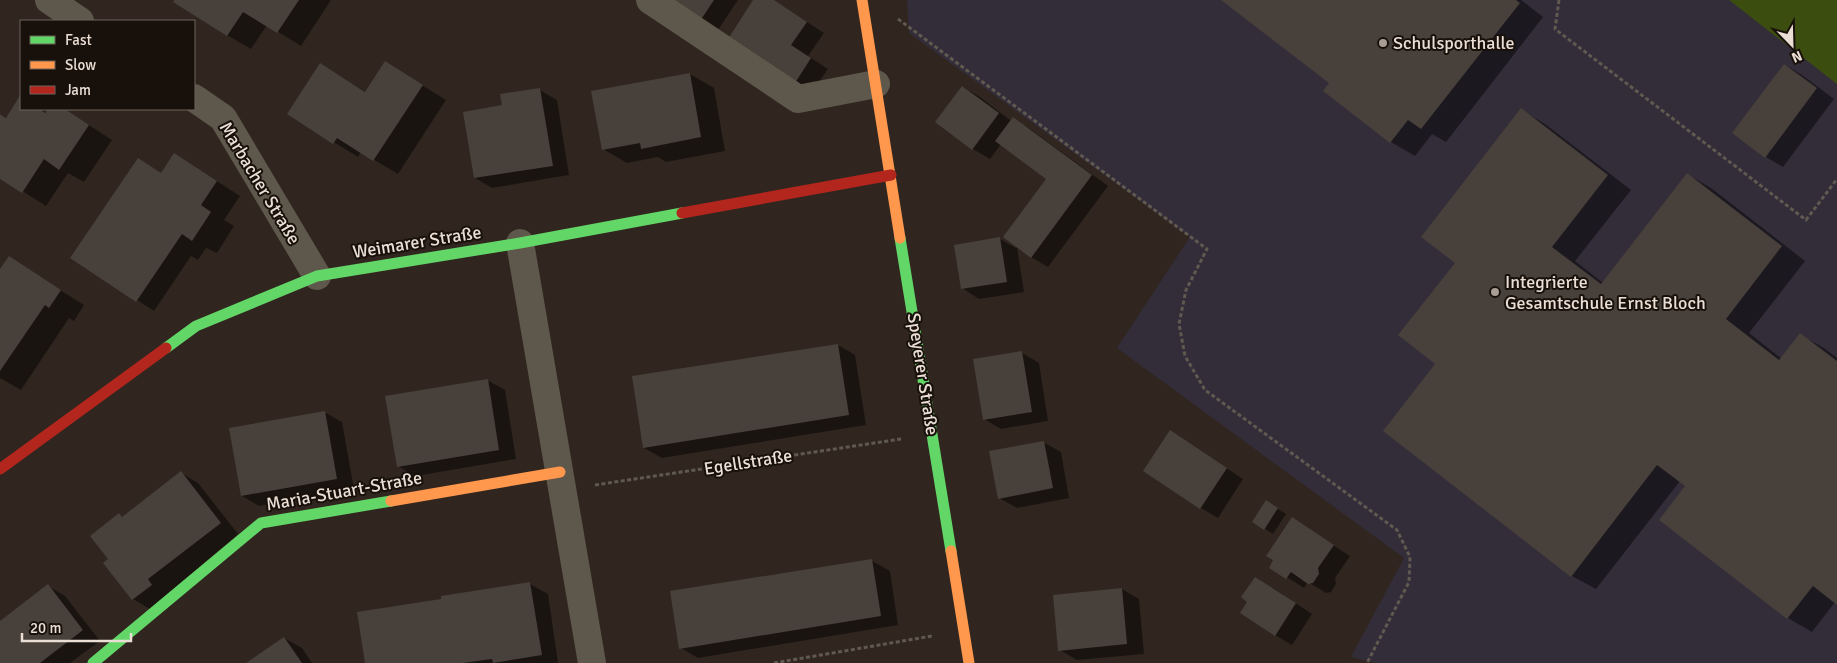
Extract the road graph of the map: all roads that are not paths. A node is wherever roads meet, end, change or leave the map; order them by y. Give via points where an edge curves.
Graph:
1 (49, 0) edge
2 (650, 0) edge
3 (862, 0) edge
4 (79, 20) edge
5 (876, 84) junction
6 (195, 99) edge
7 (891, 175) junction
8 (520, 243) junction
9 (317, 276) junction
10 (0, 469) edge
11 (561, 481) junction
12 (93, 663) edge
13 (592, 663) edge
14 (969, 663) edge

1 - 4 street
2 - 5 street via 798,99
3 - 5 street, Speyerer Straße
5 - 7 street, Speyerer Straße
6 - 9 street, Marbacher Straße via 223,118
7 - 8 street, Weimarer Straße
7 - 14 street, Speyerer Straße
8 - 9 street, Weimarer Straße
8 - 11 street
9 - 10 street, Weimarer Straße via 196,326
11 - 12 street, Maria-Stuart-Straße via 261,522
11 - 13 street

